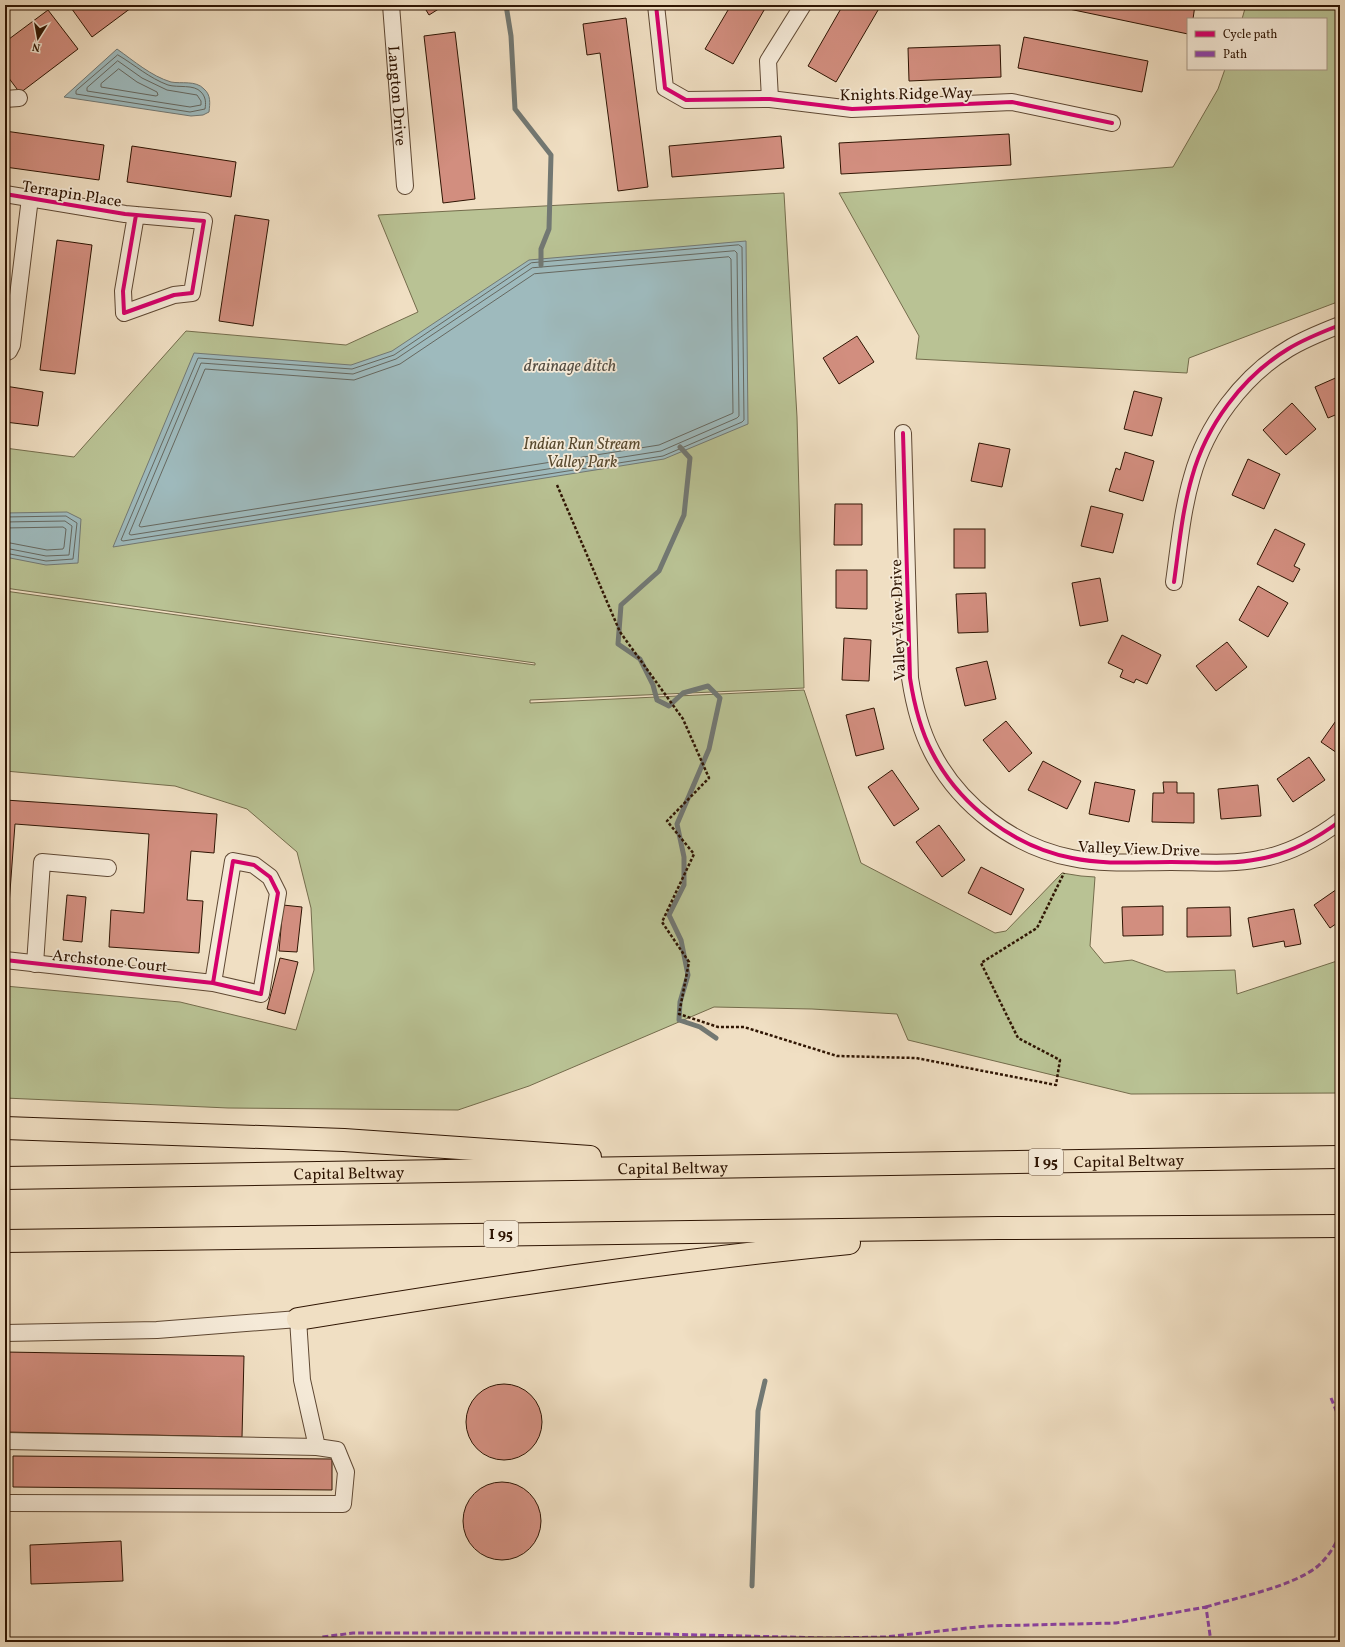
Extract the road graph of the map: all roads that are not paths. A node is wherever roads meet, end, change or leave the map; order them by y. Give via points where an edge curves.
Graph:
1 (391, 5) edge
2 (656, 5) edge
3 (803, 5) edge
4 (770, 99) junction
5 (1112, 123) dead end
6 (405, 186) dead end
7 (5, 194) edge
8 (30, 198) junction
9 (136, 215) junction
10 (1340, 324) edge
11 (5, 353) edge
12 (903, 432) dead end
13 (1174, 582) dead end
14 (1340, 821) edge
15 (108, 868) dead end
16 (5, 960) edge
17 (35, 964) junction
18 (213, 983) junction
19 (5, 1128) edge
20 (1340, 1157) edge
21 (751, 1167) junction
22 (5, 1178) edge
23 (1340, 1226) edge
24 (998, 1228) junction
25 (5, 1240) edge
26 (298, 1319) junction
27 (5, 1333) edge
28 (5, 1441) edge
29 (317, 1447) junction
30 (5, 1502) edge

1 - 6 street, Langton Drive
2 - 4 street, Knights Ridge Way via 666,88 686,100
3 - 4 street via 768,62
4 - 5 street, Knights Ridge Way via 852,109 1012,102
7 - 8 street, Terrapin Place
8 - 9 street, Terrapin Place
8 - 11 street via 12,345
9 - 9 street, Terrapin Place via 204,221 192,293 174,295 124,313 124,291
10 - 13 street via 1305,339 1268,364 1244,385 1209,434 1192,477
12 - 14 street, Valley View Drive via 910,678 914,703 932,753 946,776 980,813 1024,842 1046,851 1094,862 1238,862 1259,859 1298,847
15 - 17 street via 42,862
16 - 17 street, Archstone Court
17 - 18 street, Archstone Court
18 - 18 street, Archstone Court via 233,861 254,865 270,877 278,893 261,994
19 - 21 highway via 344,1140
20 - 21 highway, Capital Beltway / I 95
21 - 22 highway, Capital Beltway / I 95
23 - 24 highway, I 95
24 - 25 highway, I 95
24 - 26 highway via 784,1249 511,1284
26 - 27 street via 157,1330
26 - 29 street via 302,1380
28 - 29 street
29 - 30 street via 337,1450 346,1472 343,1504

